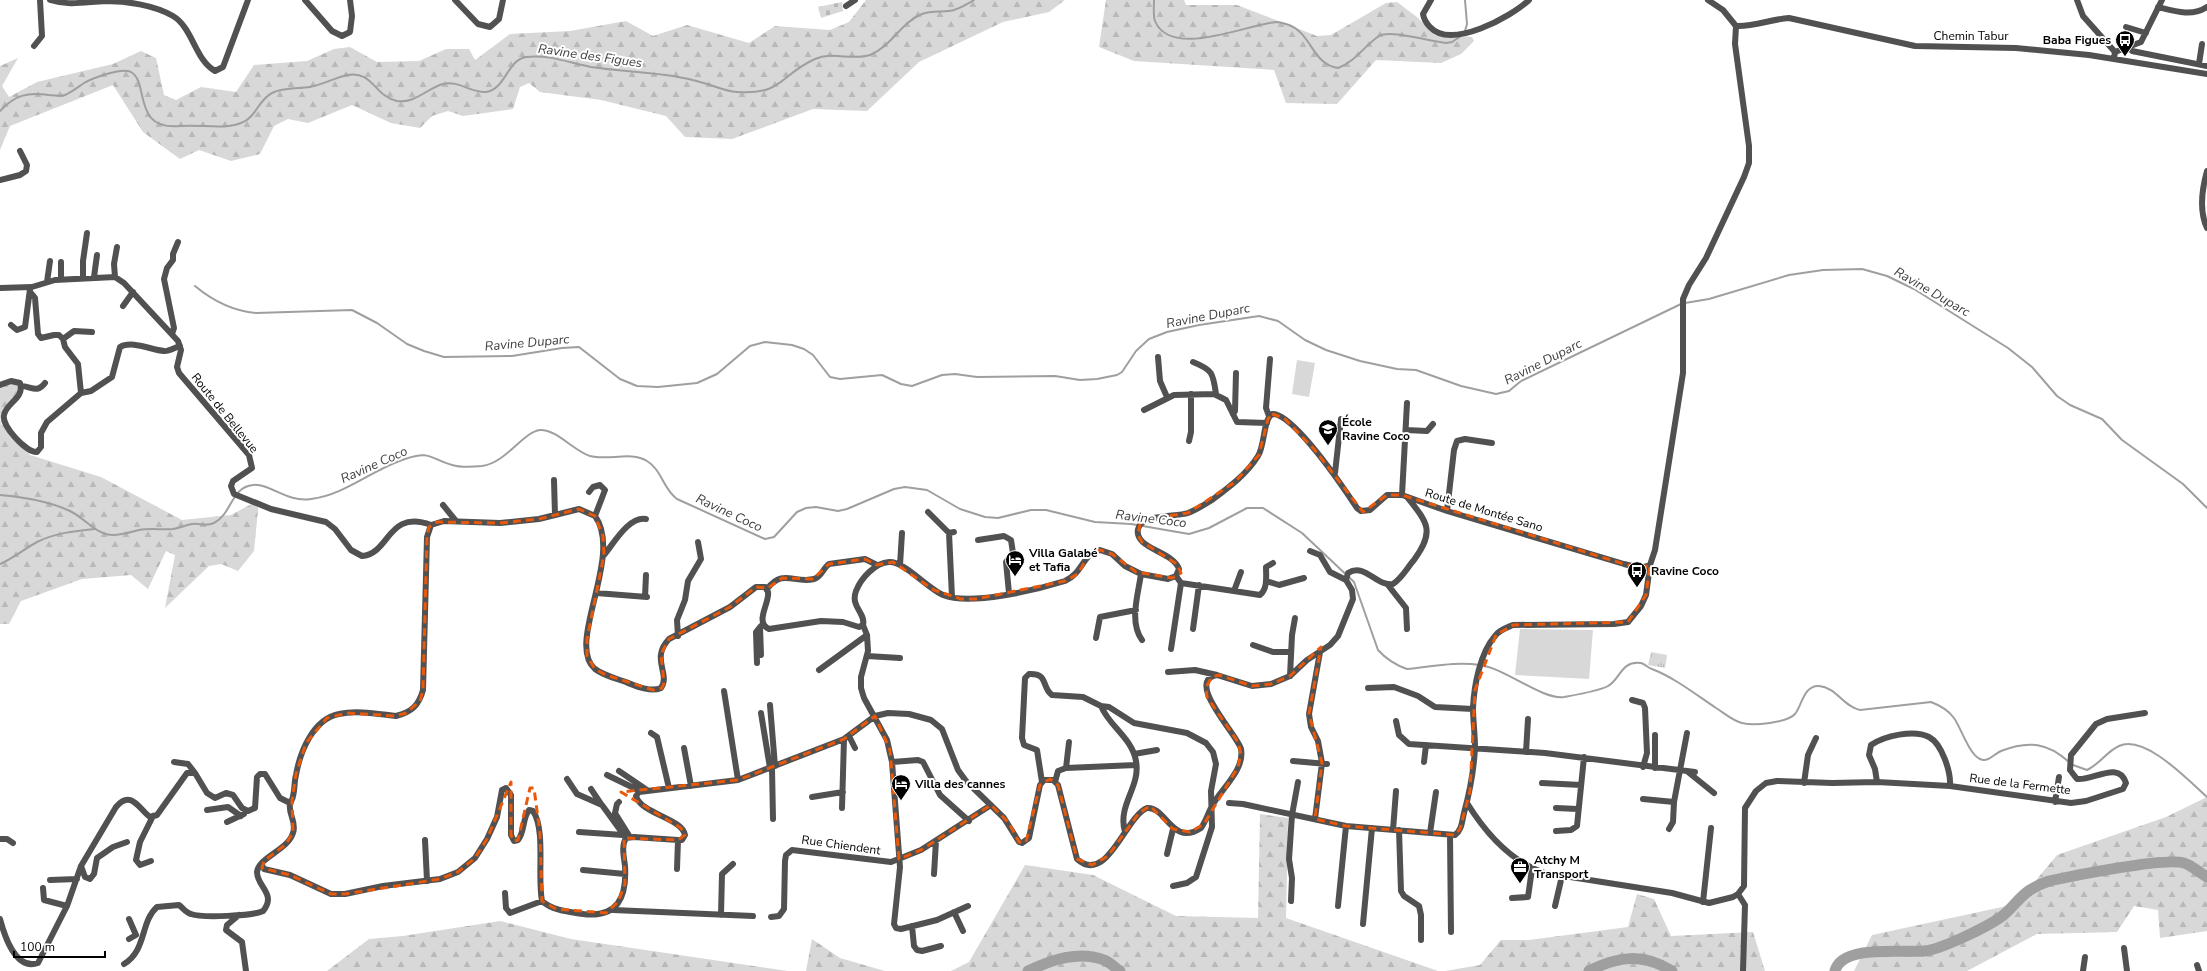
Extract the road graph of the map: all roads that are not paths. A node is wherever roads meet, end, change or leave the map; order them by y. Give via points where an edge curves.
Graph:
1 (40, 0) edge
2 (50, 0) edge
3 (248, 0) edge
4 (305, 0) edge
5 (350, 0) edge
6 (455, 0) edge
7 (503, 0) edge
8 (855, 0) edge
9 (1431, 0) edge
10 (1529, 0) edge
11 (1708, 0) edge
12 (2077, 0) edge
13 (2162, 0) edge
14 (847, 3) edge
15 (2158, 7) junction
16 (2207, 7) edge
17 (1736, 26) junction
18 (2126, 27) dead end
19 (2146, 33) junction
20 (2202, 44) dead end
21 (34, 46) dead end
22 (2129, 48) junction
23 (2115, 52) junction
24 (2114, 60) junction
25 (2199, 64) junction
26 (2207, 66) edge
27 (2207, 74) edge
28 (20, 152) dead end
29 (2207, 171) edge
30 (0, 180) edge
31 (2207, 228) edge
32 (87, 233) dead end
33 (178, 242) dead end
34 (117, 247) dead end
35 (97, 255) dead end
36 (50, 261) dead end
37 (61, 262) dead end
38 (94, 277) junction
39 (115, 277) junction
40 (83, 278) junction
41 (61, 279) junction
42 (47, 282) junction
43 (0, 288) edge
44 (30, 290) junction
45 (133, 292) junction
46 (125, 306) dead end
47 (11, 325) dead end
48 (92, 332) dead end
49 (172, 334) junction
50 (63, 338) junction
51 (180, 346) junction
52 (1158, 357) dead end
53 (1270, 359) dead end
54 (1193, 362) dead end
55 (1236, 373) dead end
56 (45, 383) dead end
57 (0, 385) edge
58 (21, 386) junction
59 (81, 393) junction
60 (1191, 394) junction
61 (1216, 394) junction
62 (1167, 397) junction
63 (1407, 404) dead end
64 (1144, 410) dead end
65 (1232, 414) junction
66 (1270, 416) junction
67 (1341, 419) dead end
68 (1267, 423) junction
69 (1433, 424) dead end
70 (1406, 430) junction
71 (1188, 440) dead end
72 (1492, 443) dead end
73 (1335, 473) junction
74 (554, 480) dead end
75 (589, 492) dead end
76 (1405, 496) junction
77 (443, 505) dead end
78 (1447, 511) junction
79 (928, 512) dead end
80 (555, 515) junction
81 (595, 516) junction
82 (646, 519) dead end
83 (456, 521) junction
84 (431, 525) junction
85 (902, 533) dead end
86 (978, 540) dead end
87 (698, 542) dead end
88 (1310, 551) dead end
89 (604, 555) junction
90 (1273, 563) dead end
91 (900, 565) junction
92 (1650, 565) junction
93 (877, 566) junction
94 (1241, 572) dead end
95 (1141, 574) junction
96 (646, 575) dead end
97 (1176, 576) junction
98 (1304, 578) dead end
99 (1346, 580) junction
100 (1266, 581) junction
101 (1181, 583) junction
102 (1199, 585) junction
103 (1388, 585) junction
104 (767, 589) junction
105 (1234, 592) junction
106 (596, 593) junction
107 (1009, 593) junction
108 (952, 597) junction
109 (1136, 610) junction
110 (1296, 618) dead end
111 (863, 625) junction
112 (762, 626) junction
113 (1193, 629) dead end
114 (1407, 629) dead end
115 (867, 634) junction
116 (678, 636) junction
117 (1096, 638) dead end
118 (1142, 640) dead end
119 (1253, 645) dead end
120 (1171, 649) dead end
121 (1291, 652) junction
122 (1320, 652) junction
123 (762, 655) dead end
124 (867, 656) junction
125 (900, 658) dead end
126 (757, 663) dead end
127 (819, 670) dead end
128 (1168, 672) dead end
129 (1217, 675) junction
130 (1290, 676) junction
131 (1368, 688) dead end
132 (724, 690) dead end
133 (1632, 700) dead end
134 (770, 705) dead end
135 (1101, 706) junction
136 (1473, 709) junction
137 (761, 713) dead end
138 (2145, 713) dead end
139 (875, 716) junction
140 (1528, 719) dead end
141 (1396, 720) dead end
142 (1687, 732) dead end
143 (651, 733) dead end
144 (1655, 735) dead end
145 (846, 737) junction
146 (1816, 738) dead end
147 (1069, 742) dead end
148 (1426, 745) junction
149 (1475, 747) junction
150 (684, 748) dead end
151 (855, 748) dead end
152 (1157, 750) dead end
153 (1526, 752) junction
154 (1134, 754) junction
155 (1584, 757) junction
156 (1293, 761) dead end
157 (174, 762) dead end
158 (892, 762) junction
159 (1424, 762) dead end
160 (1325, 763) junction
161 (1136, 765) junction
162 (1643, 767) junction
163 (772, 768) junction
164 (1066, 768) junction
165 (1655, 768) junction
166 (1680, 770) junction
167 (619, 771) dead end
168 (195, 773) junction
169 (607, 774) dead end
170 (2059, 777) dead end
171 (567, 779) dead end
172 (738, 780) junction
173 (1042, 782) junction
174 (1055, 782) junction
175 (1298, 782) dead end
176 (1877, 782) junction
177 (1542, 783) dead end
178 (1804, 783) junction
179 (691, 786) junction
180 (1581, 786) junction
181 (1950, 786) junction
182 (669, 788) junction
183 (591, 789) dead end
184 (644, 791) junction
185 (1396, 791) dead end
186 (843, 792) junction
187 (1436, 792) dead end
188 (1714, 793) dead end
189 (812, 797) dead end
190 (1643, 799) dead end
191 (619, 802) dead end
192 (1674, 802) junction
193 (2055, 802) junction
194 (290, 803) junction
195 (1229, 803) dead end
196 (1467, 803) junction
197 (1213, 804) junction
198 (602, 805) junction
199 (991, 806) junction
200 (842, 808) dead end
201 (1556, 808) dead end
202 (1578, 809) junction
203 (207, 810) dead end
204 (252, 810) junction
205 (1292, 815) junction
206 (153, 816) junction
207 (241, 816) junction
208 (773, 819) dead end
209 (1315, 819) junction
210 (969, 821) junction
211 (227, 822) dead end
212 (1346, 826) junction
213 (1372, 828) junction
214 (1711, 828) dead end
215 (1173, 829) junction
216 (1669, 829) dead end
217 (1396, 830) junction
218 (1556, 831) dead end
219 (579, 832) dead end
220 (1125, 832) junction
221 (1430, 833) junction
222 (1450, 835) junction
223 (627, 837) junction
224 (0, 839) edge
225 (425, 840) dead end
226 (678, 840) junction
227 (936, 841) junction
228 (127, 842) dead end
229 (12, 843) dead end
230 (1167, 854) dead end
231 (899, 859) junction
232 (151, 861) dead end
233 (723, 864) dead end
234 (733, 864) dead end
235 (262, 865) junction
236 (81, 866) junction
237 (677, 869) dead end
238 (1532, 869) junction
239 (583, 870) dead end
240 (625, 874) junction
241 (722, 874) junction
242 (934, 874) dead end
243 (1562, 876) junction
244 (77, 879) junction
245 (50, 880) dead end
246 (427, 881) junction
247 (1173, 886) dead end
248 (43, 888) dead end
249 (505, 893) dead end
250 (1738, 894) junction
251 (1512, 898) dead end
252 (1291, 900) dead end
253 (542, 901) junction
254 (1702, 902) junction
255 (67, 906) junction
256 (968, 906) dead end
257 (1338, 906) dead end
258 (1555, 906) dead end
259 (613, 910) junction
260 (954, 912) junction
261 (239, 915) junction
262 (721, 915) junction
263 (753, 916) dead end
264 (772, 917) dead end
265 (0, 919) edge
266 (130, 919) dead end
267 (1363, 924) dead end
268 (912, 926) junction
269 (4, 932) junction
270 (962, 932) dead end
271 (1450, 932) dead end
272 (136, 935) junction
273 (144, 937) junction
274 (0, 939) edge
275 (130, 939) dead end
276 (1421, 940) dead end
277 (941, 946) dead end
278 (2124, 948) dead end
279 (2085, 957) dead end
280 (124, 964) dead end
281 (246, 971) edge
282 (1743, 971) edge
283 (2082, 971) edge
284 (2127, 971) edge

1 - 21 street via 42,36
2 - 3 street via 66,4 126,2 167,13 179,20 208,65 218,71 223,67
4 - 5 street via 332,31 342,36 350,32 352,26
6 - 7 street via 478,24 490,27 499,19
8 - 14 street
9 - 10 street via 1423,14 1425,22 1439,33 1453,36 1470,32
11 - 17 street via 1722,10
12 - 23 street via 2083,16
13 - 15 street
15 - 16 street via 2179,12 2192,12
15 - 19 street
17 - 24 street, Chemin Tabur via 1745,27 1789,18 1915,46 2016,48
17 - 92 street via 1735,44 1749,146 1748,163 1726,218 1683,299 1683,373 1655,550
18 - 19 street
19 - 22 street via 2141,42
20 - 25 street
22 - 23 street
22 - 25 street via 2132,51
23 - 24 street
24 - 27 street, Chemin Tabur
25 - 26 street
28 - 30 street via 27,165 26,171 20,176
29 - 31 street via 2202,211
32 - 40 street via 82,261
33 - 49 street via 164,279 174,328
34 - 39 street
35 - 38 street
36 - 42 street
37 - 41 street
38 - 39 street
38 - 40 street
39 - 45 street
40 - 41 street
41 - 42 street
42 - 44 street
43 - 44 street
44 - 47 street via 25,327 17,330
44 - 50 street via 35,298 39,337 59,335
45 - 46 street
45 - 49 street
48 - 50 street via 74,331
49 - 51 street
50 - 59 street via 65,347 78,364
51 - 59 street via 165,351 135,345 122,346 118,350 112,376 108,381 91,391
51 - 84 street, Route de Bellevue via 177,367 179,373 249,455 252,463 252,468 248,472 233,481 231,486 234,494 271,509 326,522 335,529 351,550 362,556 372,553 402,524 416,520
52 - 62 street via 1160,381
53 - 66 street via 1266,408
54 - 61 street via 1212,372
55 - 65 street via 1235,411
56 - 58 street via 39,389 33,390
57 - 58 street via 14,381
58 - 59 street via 19,395 5,412 4,423 11,433 34,452 40,450 41,433 47,422
60 - 61 street
60 - 62 street
60 - 71 street via 1191,432
61 - 65 street via 1226,400
62 - 64 street
63 - 70 street
65 - 68 street via 1237,422
66 - 68 street
66 - 73 street, Route de Montée Sano via 1276,413 1284,418
67 - 73 street
68 - 97 street via 1259,455 1235,482 1220,494 1188,513 1148,519 1140,524 1138,535 1146,545 1175,561 1179,569
69 - 70 street via 1427,431
70 - 76 street
72 - 78 street via 1465,439 1457,441
73 - 76 street, Route de Montée Sano via 1361,511 1370,510 1387,495
74 - 80 street
75 - 81 street via 600,484 605,490
76 - 78 street, Route de Montée Sano
76 - 103 street via 1424,522 1427,536 1424,546 1401,577
77 - 83 street
78 - 92 street, Route de Montée Sano via 1624,564 1640,568
79 - 108 street via 951,532
80 - 81 street, Route de Bellevue via 579,509
80 - 83 street, Route de Bellevue via 500,523
81 - 89 street via 603,536
82 - 89 street via 632,521
83 - 84 street, Route de Bellevue via 437,522
84 - 194 street via 427,537 423,690 420,701 406,714 396,716 347,713 327,718 317,726 306,743
85 - 91 street
86 - 107 street via 1004,536 1011,540 1013,553 1005,566
87 - 116 street via 701,559 688,581 685,600 677,620
88 - 99 street via 1320,555 1330,572
89 - 106 street
90 - 100 street via 1266,567
91 - 93 street via 889,562
91 - 108 street via 934,590
92 - 136 street via 1646,595 1628,622 1513,625 1503,629 1490,642 1475,690
93 - 104 street via 865,559 829,564 817,578 782,578
93 - 111 street via 855,592 855,606 863,618
94 - 105 street
95 - 97 street via 1168,579
95 - 107 street via 1125,566 1112,554 1100,550 1088,556 1078,574 1071,578 1057,584
95 - 109 street
96 - 106 street via 646,597
97 - 101 street
98 - 100 street via 1279,585
99 - 103 street via 1352,570 1364,571 1380,583
99 - 122 street via 1352,593 1352,603 1338,636
100 - 105 street via 1260,595
101 - 102 street
101 - 120 street
102 - 105 street
102 - 113 street
103 - 114 street via 1406,608
104 - 112 street
104 - 116 street via 762,586 756,587 730,607
106 - 116 street via 586,651 595,669 606,676 653,690 660,689 664,680 660,660 662,648 669,639
107 - 108 street via 976,600
109 - 117 street via 1100,617
109 - 118 street via 1135,626
110 - 121 street
111 - 112 street via 859,627 843,622 821,621 772,630
111 - 115 street
112 - 123 street
112 - 126 street via 756,632
115 - 124 street
115 - 127 street
119 - 121 street via 1273,652
121 - 130 street
122 - 130 street
122 - 160 street via 1309,717
124 - 125 street
124 - 139 street via 861,677 861,688
128 - 129 street via 1195,670
129 - 130 street via 1252,686 1271,684
129 - 197 street via 1208,681 1206,694 1238,742 1241,754 1238,767
131 - 136 street via 1394,687 1418,696 1435,707
132 - 172 street
133 - 162 street via 1643,702 1645,708 1647,753
134 - 163 street
135 - 154 street via 1123,734
135 - 173 street via 1083,697 1052,694 1043,678 1034,674 1027,675 1022,743 1037,750
135 - 197 street via 1112,709 1134,723 1180,730 1206,743 1216,760 1211,791
136 - 149 street
137 - 163 street
138 - 193 street, Rue de la Fermette via 2107,719 2096,724 2071,755 2069,763 2074,776 2091,778 2112,771 2122,775 2126,783 2119,791 2086,802
139 - 145 street
139 - 158 street via 889,744
139 - 199 street via 909,714 937,724 946,735 958,770
140 - 153 street
141 - 148 street via 1397,731 1403,741
142 - 166 street
143 - 182 street via 657,737
144 - 165 street
145 - 151 street
145 - 163 street
145 - 186 street
146 - 178 street via 1808,755
147 - 164 street
148 - 149 street
148 - 159 street
149 - 153 street
149 - 196 street
150 - 179 street
152 - 154 street
153 - 155 street
154 - 161 street
155 - 162 street
155 - 180 street
156 - 160 street
157 - 168 street via 188,764
158 - 210 street via 923,762 940,795
158 - 231 street
160 - 209 street
161 - 164 street
161 - 220 street via 1131,793 1123,814
162 - 165 street
163 - 172 street
163 - 208 street
164 - 174 street via 1058,771
165 - 166 street
166 - 188 street via 1692,772
166 - 192 street
167 - 184 street
168 - 204 street via 209,796 215,798 229,793 236,798 242,808
168 - 206 street via 191,771 184,776 160,812
169 - 184 street
170 - 193 street
171 - 198 street via 578,794
172 - 179 street
173 - 174 street via 1050,779
173 - 199 street via 1038,788 1032,825 1026,842 1019,842 1009,823
174 - 220 street via 1075,855 1081,863 1092,865 1103,860
175 - 205 street
176 - 178 street, Rue de la Fermette
176 - 181 street, Rue de la Fermette
176 - 181 street via 1875,768 1869,755 1871,745 1887,738 1918,734 1930,737 1937,745 1950,772
177 - 180 street
178 - 250 street, Rue de la Fermette via 1766,782 1747,803 1744,815 1744,881
179 - 182 street
180 - 202 street
181 - 193 street, Rue de la Fermette
182 - 184 street
183 - 198 street
184 - 226 street via 636,796 641,804 684,831 684,838
185 - 217 street
186 - 189 street
186 - 200 street
187 - 221 street
190 - 192 street
191 - 223 street via 615,813
192 - 216 street via 1673,822
194 - 204 street via 280,798 269,777 260,774 256,781 256,803
194 - 235 street via 294,820 293,834 285,845
195 - 205 street
196 - 222 street via 1460,829 1456,834
196 - 238 street via 1488,833
197 - 215 street via 1204,824 1196,831
197 - 247 street via 1212,827 1196,878
198 - 223 street
199 - 210 street, Rue Chiendent
201 - 202 street
202 - 218 street via 1575,829
203 - 207 street via 228,807
204 - 207 street
205 - 209 street
205 - 252 street via 1289,860 1292,878
206 - 232 street via 140,842 136,860 140,865
206 - 236 street via 146,814 135,801 119,803
207 - 211 street
209 - 212 street
210 - 227 street, Rue Chiendent
212 - 213 street
212 - 257 street
213 - 217 street
213 - 267 street
214 - 254 street
215 - 220 street via 1149,807 1142,810
215 - 230 street
217 - 221 street
217 - 276 street via 1401,891 1419,906
219 - 223 street
221 - 222 street
222 - 271 street
223 - 226 street
223 - 240 street via 623,846
224 - 229 street via 7,839
225 - 246 street
226 - 237 street
227 - 231 street, Rue Chiendent
227 - 242 street
228 - 236 street via 113,847 97,858 94,874 90,879 85,877
231 - 264 street, Rue Chiendent via 884,862 792,850 786,855 785,861 784,910 779,916
231 - 268 street via 894,924 896,928 901,929
233 - 241 street
234 - 241 street
235 - 246 street via 264,869 290,875 331,894
235 - 261 street via 257,874 267,895 266,908 258,914
236 - 244 street
238 - 243 street
238 - 251 street via 1528,897
239 - 240 street
240 - 259 street via 622,893
241 - 262 street
243 - 254 street via 1672,894
243 - 258 street
244 - 245 street
244 - 255 street
246 - 253 street via 450,876 475,858 497,817 500,794 503,788 506,788 511,795 512,839 516,841 520,838 528,810 533,811 538,822
248 - 255 street via 44,900
249 - 253 street via 506,908 510,913
250 - 254 street via 1720,902
250 - 282 street via 1745,905
253 - 259 street via 556,909 584,914 606,913
255 - 269 street via 42,959 34,966 24,964 13,953
256 - 260 street
259 - 262 street
260 - 268 street via 937,920
260 - 270 street
261 - 273 street via 192,915 178,905 157,907 148,922
261 - 281 street via 227,925 226,930 242,942
262 - 263 street
265 - 269 street
266 - 272 street
268 - 277 street via 914,946 917,950
269 - 274 street
272 - 273 street
272 - 275 street
273 - 280 street via 131,960
278 - 284 street
279 - 283 street

